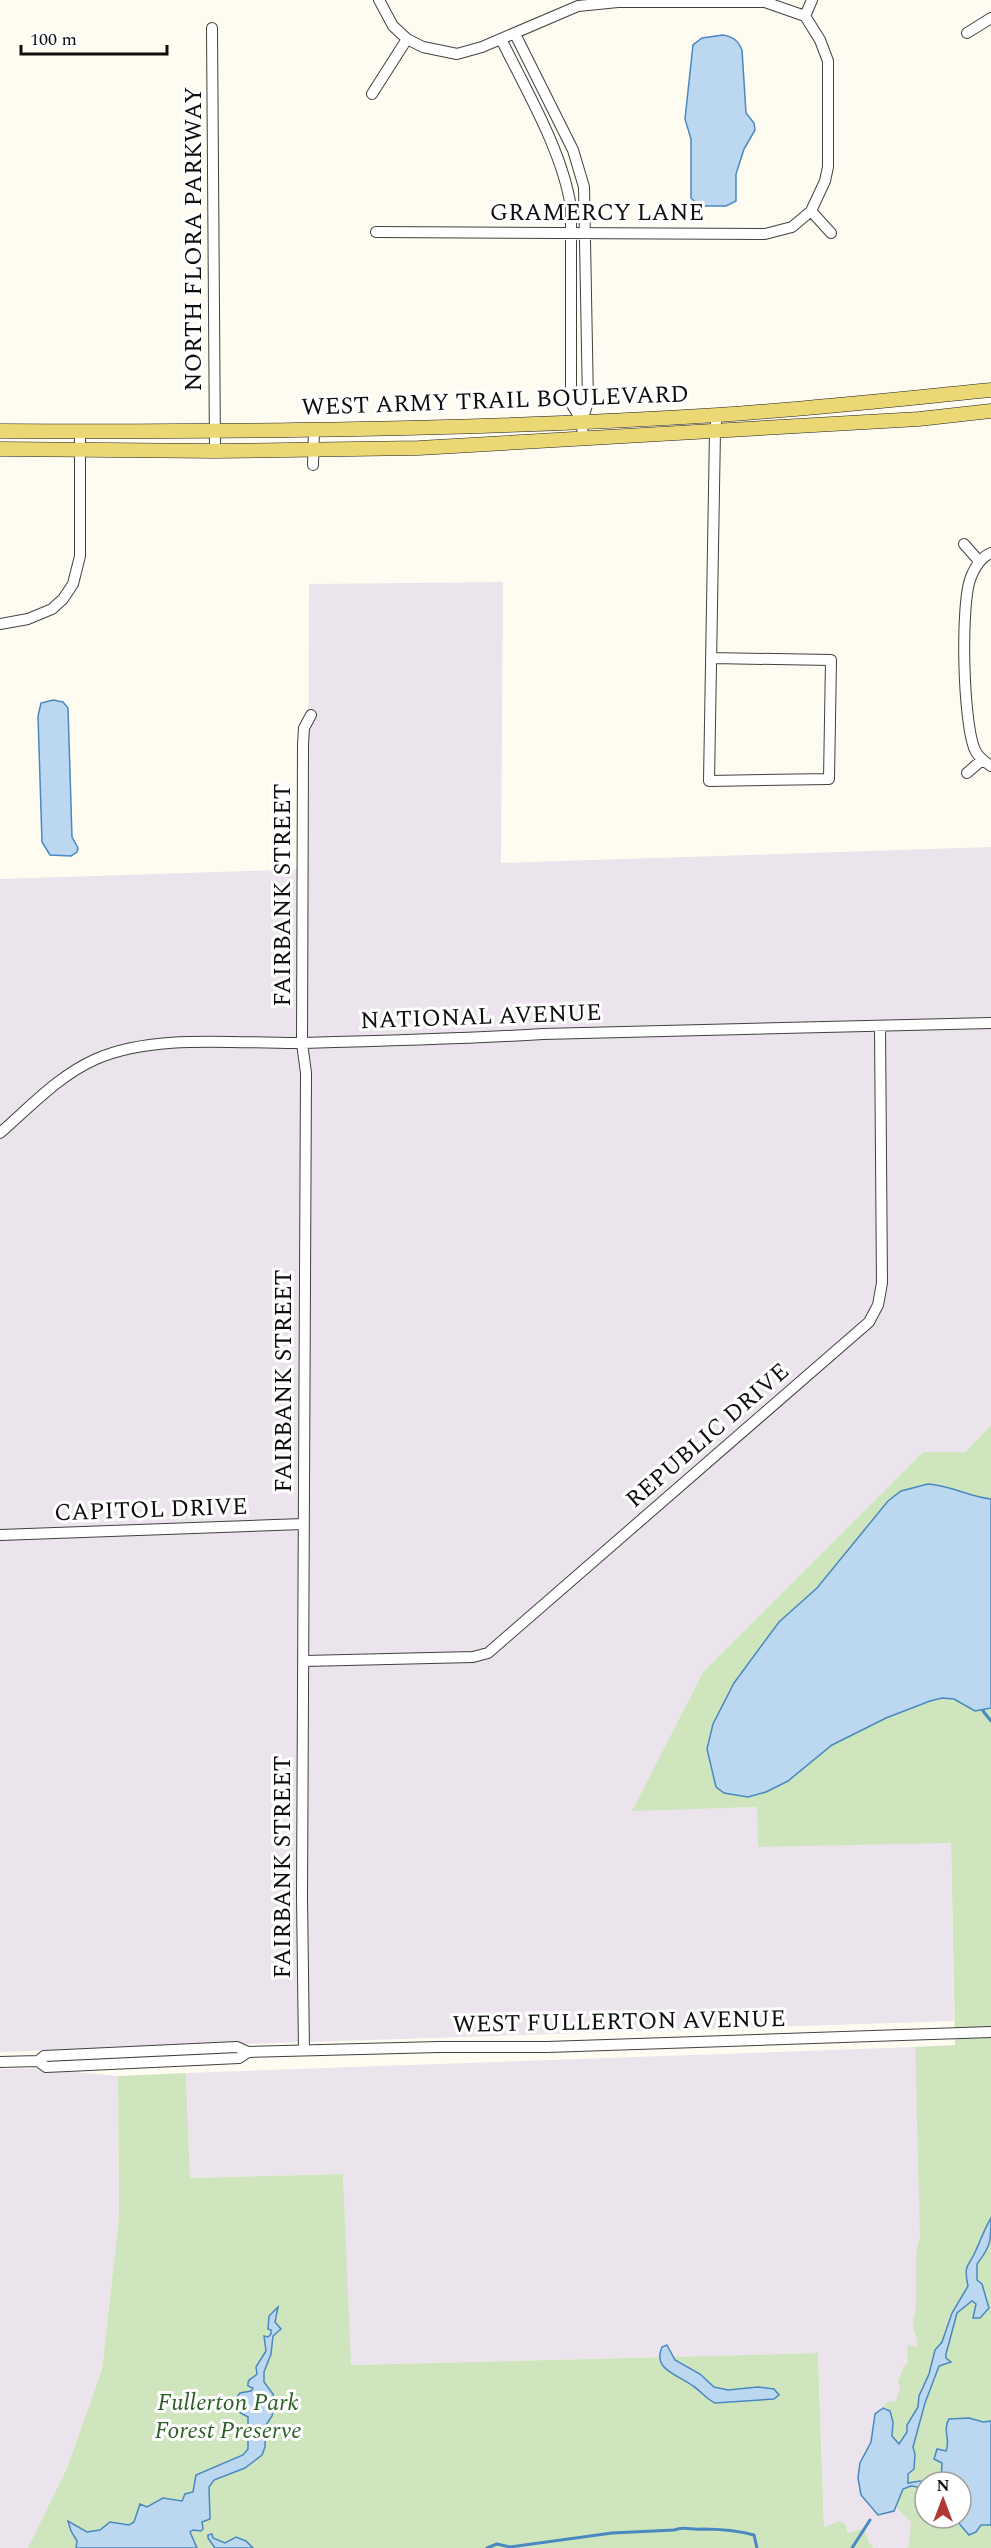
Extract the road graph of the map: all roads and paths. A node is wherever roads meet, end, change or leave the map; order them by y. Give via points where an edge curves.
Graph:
1 (379, 0) edge
2 (689, 0) edge
3 (812, 0) edge
4 (805, 16) junction
5 (991, 18) edge
6 (212, 28) dead end
7 (967, 33) dead end
8 (515, 34) junction
9 (407, 39) junction
10 (501, 39) junction
11 (372, 94) dead end
12 (566, 137) junction
13 (551, 145) junction
14 (810, 211) junction
15 (375, 232) dead end
16 (571, 232) junction
17 (585, 232) junction
18 (831, 232) dead end
19 (991, 390) edge
20 (918, 397) junction
21 (991, 411) edge
22 (717, 415) junction
23 (919, 419) junction
24 (582, 421) junction
25 (439, 426) junction
26 (397, 427) junction
27 (314, 429) junction
28 (0, 431) edge
29 (80, 431) junction
30 (215, 431) junction
31 (715, 431) junction
32 (583, 439) junction
33 (440, 447) junction
34 (398, 448) junction
35 (0, 449) edge
36 (313, 449) junction
37 (79, 450) junction
38 (215, 451) junction
39 (313, 465) dead end
40 (964, 544) dead end
41 (991, 553) edge
42 (980, 561) junction
43 (0, 624) edge
44 (711, 658) junction
45 (311, 715) dead end
46 (986, 763) edge
47 (967, 773) dead end
48 (991, 1023) edge
49 (880, 1027) junction
50 (302, 1043) junction
51 (0, 1133) edge
52 (303, 1524) junction
53 (0, 1535) edge
54 (304, 1661) junction
55 (991, 2032) edge
56 (304, 2050) junction
57 (0, 2062) edge

1 - 9 street via 393,26
2 - 4 street via 765,2
2 - 8 street via 578,6
3 - 4 street
4 - 14 street via 828,61 828,167
5 - 7 street
6 - 30 street, NORTH FLORA PARKWAY
8 - 10 street
8 - 12 street
9 - 10 street via 423,47 457,54
9 - 11 street
10 - 13 street
12 - 13 street
12 - 17 street via 582,177
13 - 16 street via 568,188
14 - 17 street, GRAMERCY LANE via 792,227 765,234
14 - 18 street
15 - 16 street, GRAMERCY LANE
16 - 17 street, GRAMERCY LANE
16 - 24 street via 571,403
17 - 24 street via 588,402
19 - 20 main road, WEST ARMY TRAIL BOULEVARD
20 - 22 main road, WEST ARMY TRAIL BOULEVARD
20 - 23 main road
21 - 23 main road, WEST ARMY TRAIL BOULEVARD
22 - 24 main road, WEST ARMY TRAIL BOULEVARD
22 - 31 street
23 - 31 main road, WEST ARMY TRAIL BOULEVARD
24 - 25 main road, WEST ARMY TRAIL BOULEVARD
24 - 32 street
25 - 26 main road, WEST ARMY TRAIL BOULEVARD
25 - 33 main road
26 - 27 main road, WEST ARMY TRAIL BOULEVARD
26 - 34 main road
27 - 30 main road, WEST ARMY TRAIL BOULEVARD
27 - 36 street
28 - 29 main road, WEST ARMY TRAIL BOULEVARD
29 - 30 main road, WEST ARMY TRAIL BOULEVARD
29 - 37 street
30 - 38 street, NORTH FLORA PARKWAY
31 - 32 main road, WEST ARMY TRAIL BOULEVARD
31 - 44 street
32 - 33 main road, WEST ARMY TRAIL BOULEVARD
33 - 34 main road, WEST ARMY TRAIL BOULEVARD
34 - 36 main road, WEST ARMY TRAIL BOULEVARD
35 - 37 main road, WEST ARMY TRAIL BOULEVARD
36 - 38 main road, WEST ARMY TRAIL BOULEVARD
36 - 39 street
37 - 38 main road, WEST ARMY TRAIL BOULEVARD
37 - 43 street via 80,556 73,584 52,609
40 - 42 street
41 - 42 street
42 - 46 street via 970,578 966,600 965,711 975,751
44 - 44 street via 709,781 830,779 831,660
45 - 50 street, FAIRBANK STREET via 304,728 303,745
46 - 47 street
48 - 49 street, NATIONAL AVENUE
49 - 50 street, NATIONAL AVENUE
49 - 54 street, REPUBLIC DRIVE via 882,1283 878,1305 869,1322 488,1653 473,1657
50 - 51 street, NATIONAL AVENUE via 151,1044 109,1054 68,1073
50 - 52 street, FAIRBANK STREET via 306,1073
52 - 53 street, CAPITOL DRIVE
52 - 54 street, FAIRBANK STREET
54 - 56 street, FAIRBANK STREET
55 - 56 street, WEST FULLERTON AVENUE via 547,2047
56 - 57 street, WEST FULLERTON AVENUE via 249,2052 237,2047 44,2056 38,2061

